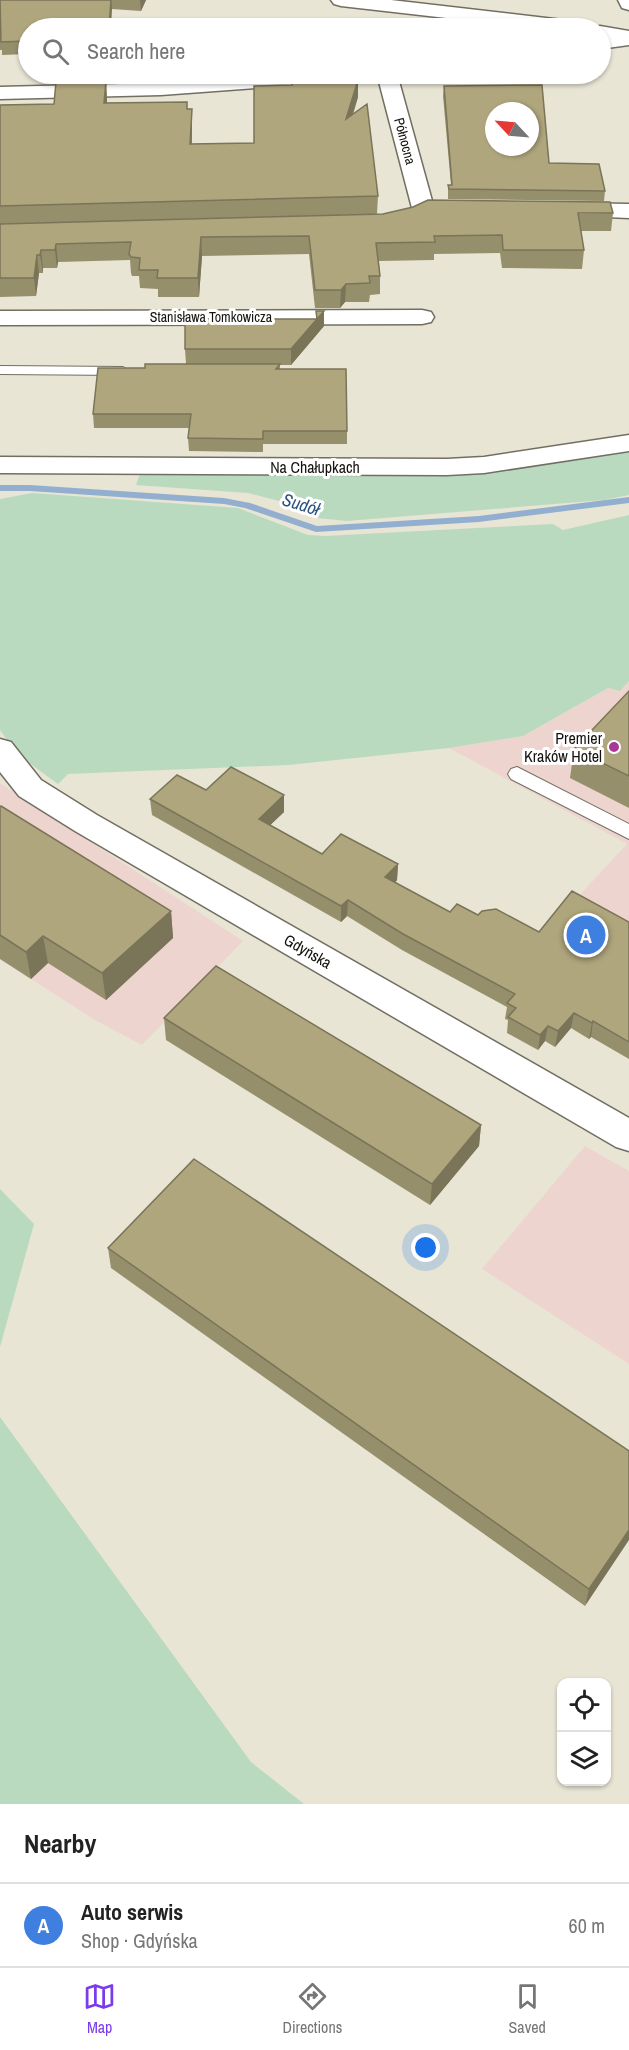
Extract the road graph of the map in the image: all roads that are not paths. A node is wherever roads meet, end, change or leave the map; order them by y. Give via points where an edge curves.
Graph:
1 (341, 0) edge
2 (495, 18) edge
3 (611, 34) edge
4 (629, 38) edge
5 (611, 41) edge
6 (229, 84) edge
7 (390, 84) edge
8 (0, 93) edge
9 (549, 210) edge
10 (424, 211) edge
11 (629, 211) edge
12 (422, 317) dead end
13 (0, 318) edge
14 (0, 370) edge
15 (140, 371) edge
16 (629, 443) edge
17 (0, 465) edge
18 (0, 750) edge
19 (517, 774) dead end
20 (629, 832) edge
21 (629, 1136) edge

1 - 2 street
3 - 4 street
4 - 5 street
6 - 8 street
7 - 10 street, Północna
9 - 11 street
12 - 13 street, Stanisława Tomkowicza
14 - 15 lane
16 - 17 street, Na Chałupkach via 447,468
18 - 21 street, Gdyńska via 30,788 86,823
19 - 20 lane

